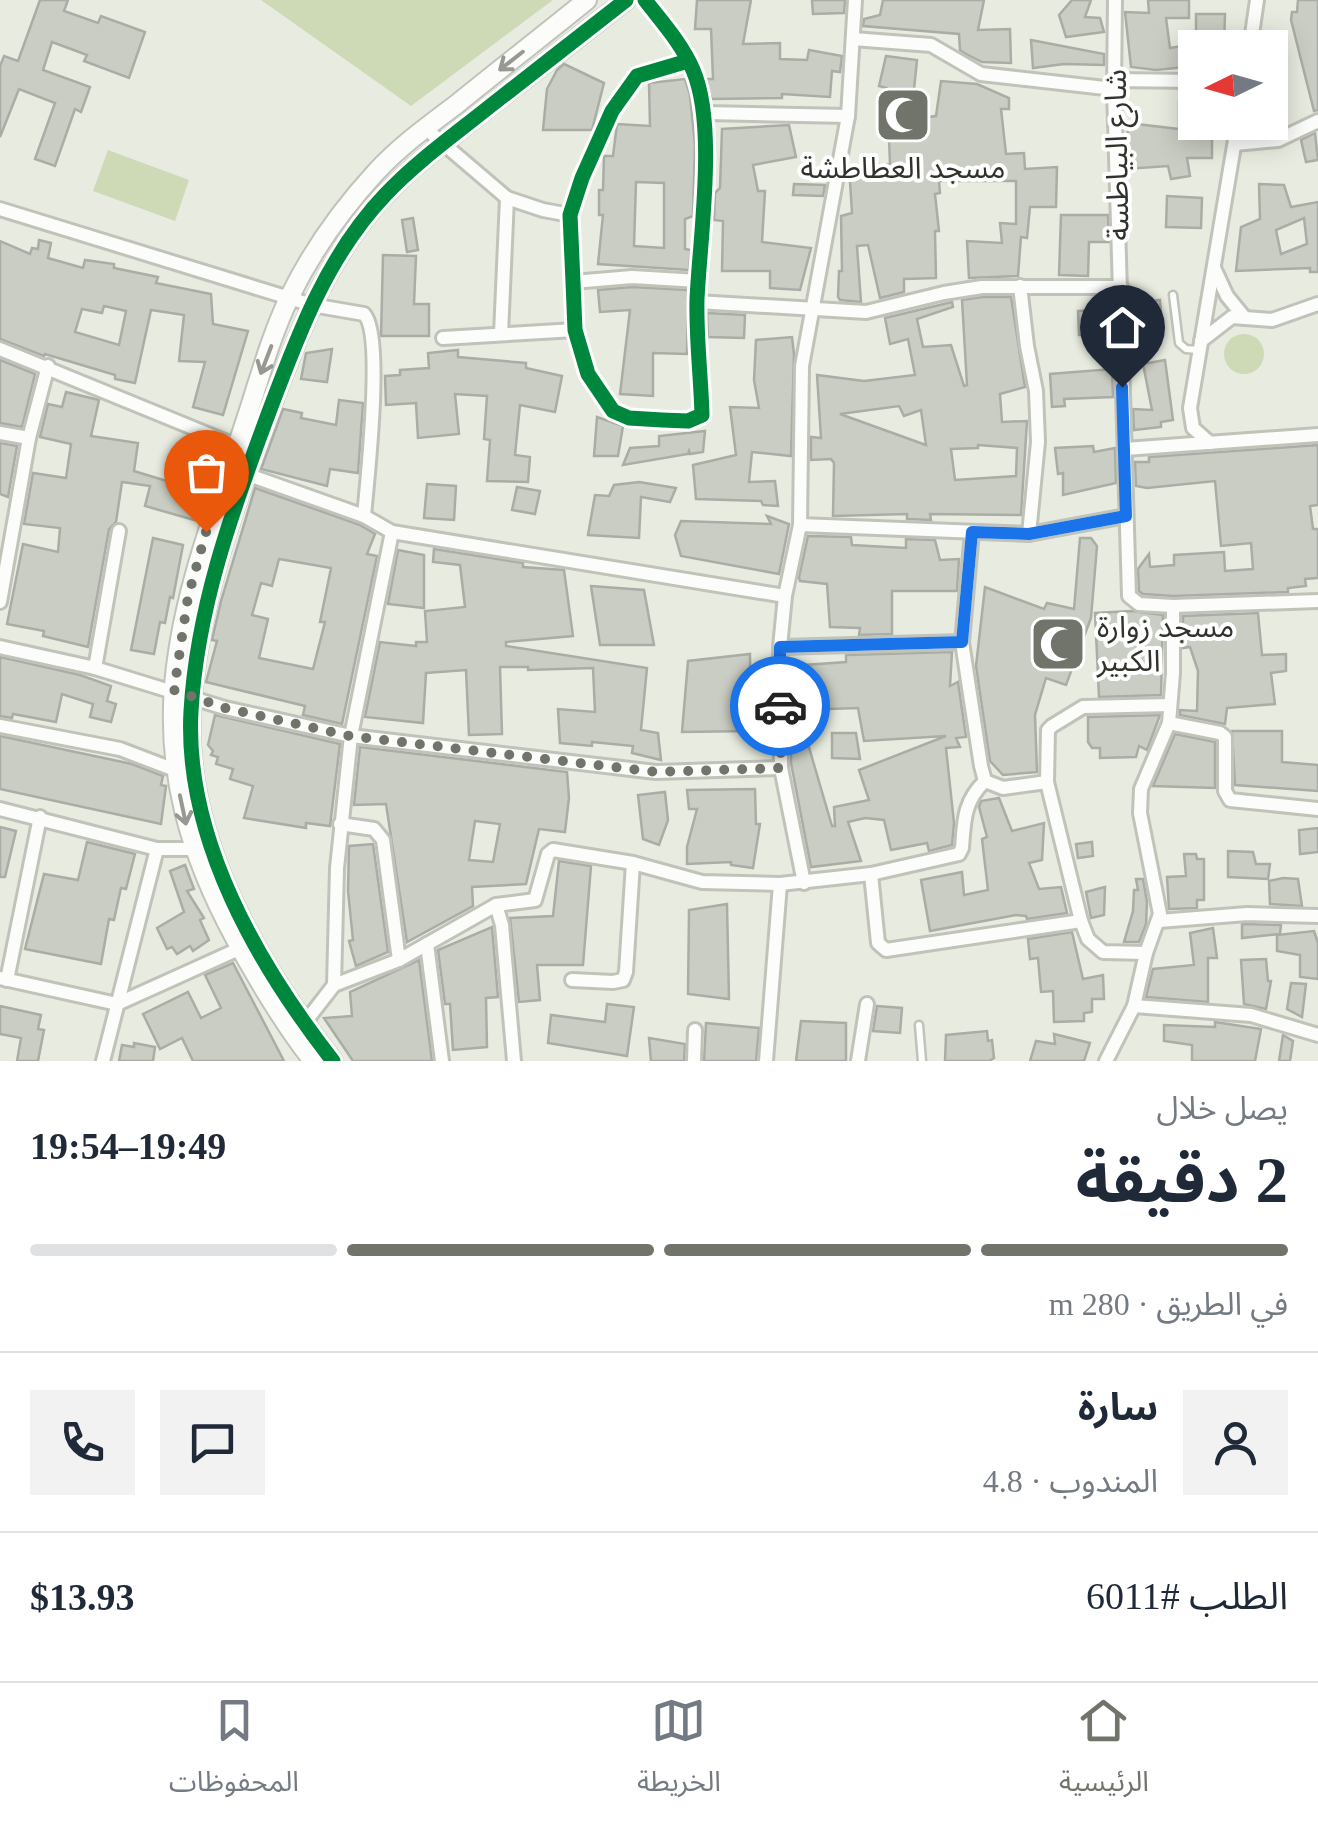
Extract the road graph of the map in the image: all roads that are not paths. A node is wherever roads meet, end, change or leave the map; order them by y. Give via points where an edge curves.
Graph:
1 (587, 0) edge
2 (626, 0) edge
3 (645, 0) edge
4 (855, 0) edge
5 (1115, 0) edge
6 (1257, 0) edge
7 (1253, 30) edge
8 (854, 39) junction
9 (688, 60) junction
10 (1178, 82) edge
11 (1114, 85) junction
12 (706, 113) junction
13 (848, 116) junction
14 (1318, 120) edge
15 (426, 128) junction
16 (1236, 140) edge
17 (442, 144) junction
18 (1235, 144) junction
19 (508, 198) junction
20 (0, 210) edge
21 (570, 215) junction
22 (1214, 267) junction
23 (699, 280) junction
24 (573, 282) junction
25 (1020, 286) junction
26 (1120, 286) junction
27 (1173, 295) dead end
28 (289, 298) junction
29 (697, 302) junction
30 (1318, 304) edge
31 (312, 306) junction
32 (814, 310) junction
33 (1245, 318) junction
34 (575, 330) junction
35 (501, 334) junction
36 (443, 338) dead end
37 (1199, 346) junction
38 (0, 350) edge
39 (48, 366) junction
40 (0, 432) edge
41 (1318, 435) edge
42 (29, 438) junction
43 (1210, 442) junction
44 (246, 449) junction
45 (1125, 449) junction
46 (237, 471) junction
47 (364, 516) junction
48 (1126, 516) junction
49 (800, 524) junction
50 (120, 531) dead end
51 (392, 532) junction
52 (972, 532) junction
53 (1029, 534) junction
54 (785, 596) junction
55 (0, 602) edge
56 (1318, 602) edge
57 (1173, 606) junction
58 (962, 642) junction
59 (0, 647) edge
60 (780, 647) junction
61 (94, 668) junction
62 (174, 690) junction
63 (193, 697) junction
64 (1170, 704) junction
65 (1169, 723) junction
66 (0, 726) edge
67 (350, 736) junction
68 (781, 768) junction
69 (174, 770) junction
70 (985, 781) junction
71 (1047, 782) junction
72 (0, 809) edge
73 (1318, 809) edge
74 (40, 817) junction
75 (340, 824) junction
76 (157, 848) junction
77 (193, 849) junction
78 (632, 864) junction
79 (871, 874) junction
80 (804, 883) junction
81 (780, 884) junction
82 (496, 905) junction
83 (1318, 916) edge
84 (1081, 921) junction
85 (1159, 921) junction
86 (426, 944) junction
87 (241, 948) junction
88 (1146, 954) junction
89 (399, 960) junction
90 (4, 979) edge
91 (572, 980) dead end
92 (334, 985) junction
93 (117, 1004) junction
94 (867, 1004) dead end
95 (1134, 1006) junction
96 (304, 1025) junction
97 (919, 1025) dead end
98 (695, 1030) dead end
99 (1318, 1035) edge
100 (103, 1061) edge
101 (313, 1061) edge
102 (333, 1061) edge
103 (442, 1061) edge
104 (514, 1061) edge
105 (694, 1061) edge
106 (766, 1061) edge
107 (858, 1061) edge
108 (922, 1061) edge
109 (1106, 1061) edge

1 -> 15 street
2 - 17 street
3 - 9 street
4 - 8 street
5 - 11 street, شارع البياطسة
6 - 7 street
8 - 11 street via 931,44 981,74
8 - 13 street
9 - 12 street
9 - 21 street via 637,76 612,111
10 - 11 street
11 - 26 street, شارع البياطسة
12 - 13 street
12 - 23 street
13 - 32 street
14 - 18 street via 1278,140
15 - 17 street
15 - 28 street via 345,210
16 - 18 street
17 - 19 street
17 - 31 street via 356,229
18 - 22 street
19 - 21 street
19 - 35 street
20 - 28 street
21 - 24 street
22 - 33 street
22 - 37 street
23 - 24 street via 632,276
23 - 29 street
24 - 34 street
25 - 26 street
25 - 32 street via 944,292 866,312
25 - 53 street via 1037,408
26 - 45 street, شارع البياطسة
27 - 37 lane via 1179,343
28 - 31 street
28 -> 44 street
29 - 32 street
29 - 34 street via 698,420 630,418 614,411 588,374
30 - 33 street via 1272,320
31 - 44 street
31 - 47 street via 364,314 373,328
32 - 49 street via 801,376
33 - 37 street via 1223,321
34 - 35 street
35 - 36 street
37 - 43 street via 1190,420
38 - 39 street
39 - 42 street
39 - 44 street
40 - 42 street
41 - 43 street
42 - 55 street
43 - 45 street
44 - 46 street
45 - 48 street, شارع البياطسة
46 - 47 street
46 - 62 street via 213,508 188,597
46 - 63 street
47 - 51 street
48 - 53 street
48 - 57 street, شارع البياطسة via 1129,596 1139,604
49 - 52 street
49 - 54 street
50 - 61 street
51 - 54 street
51 - 67 street
52 - 53 street
52 - 58 street
54 - 60 street
56 - 57 street
57 - 64 street
58 - 60 street
58 - 70 street
59 - 61 street
60 - 68 street
61 - 62 street
62 - 63 street
62 - 69 street
63 - 67 street
63 - 96 street via 195,780 214,850 257,946
64 - 65 street
64 - 71 street via 1083,707 1052,726
65 - 73 street via 1225,737 1230,800
65 - 85 street via 1141,790
66 - 69 street via 120,749
67 - 68 street via 656,772
67 - 75 street
68 - 80 street
69 -> 77 street
70 - 71 street via 1003,788
70 - 79 street via 964,811 958,854
71 - 84 street
72 - 74 street
74 - 76 street
74 - 90 street
75 - 89 street via 374,829 382,840
75 - 92 street
76 - 77 street
76 - 93 street
77 - 87 street
78 - 81 street via 702,882
78 - 82 street via 553,850 536,900
78 - 91 street via 623,980
79 - 80 street
79 - 84 street via 878,943 886,950
80 - 81 street
81 - 106 street
82 - 86 street
82 - 104 street
83 - 85 street
84 - 88 street via 1103,952
85 - 88 street
86 - 89 street
86 - 103 street
87 - 93 street
87 - 101 street
88 - 95 street
89 - 92 street
90 - 93 street
92 - 96 street
93 - 100 street
94 - 107 street
95 - 99 street via 1250,1015
95 - 109 street
96 - 102 street
97 - 108 lane
98 - 105 street

